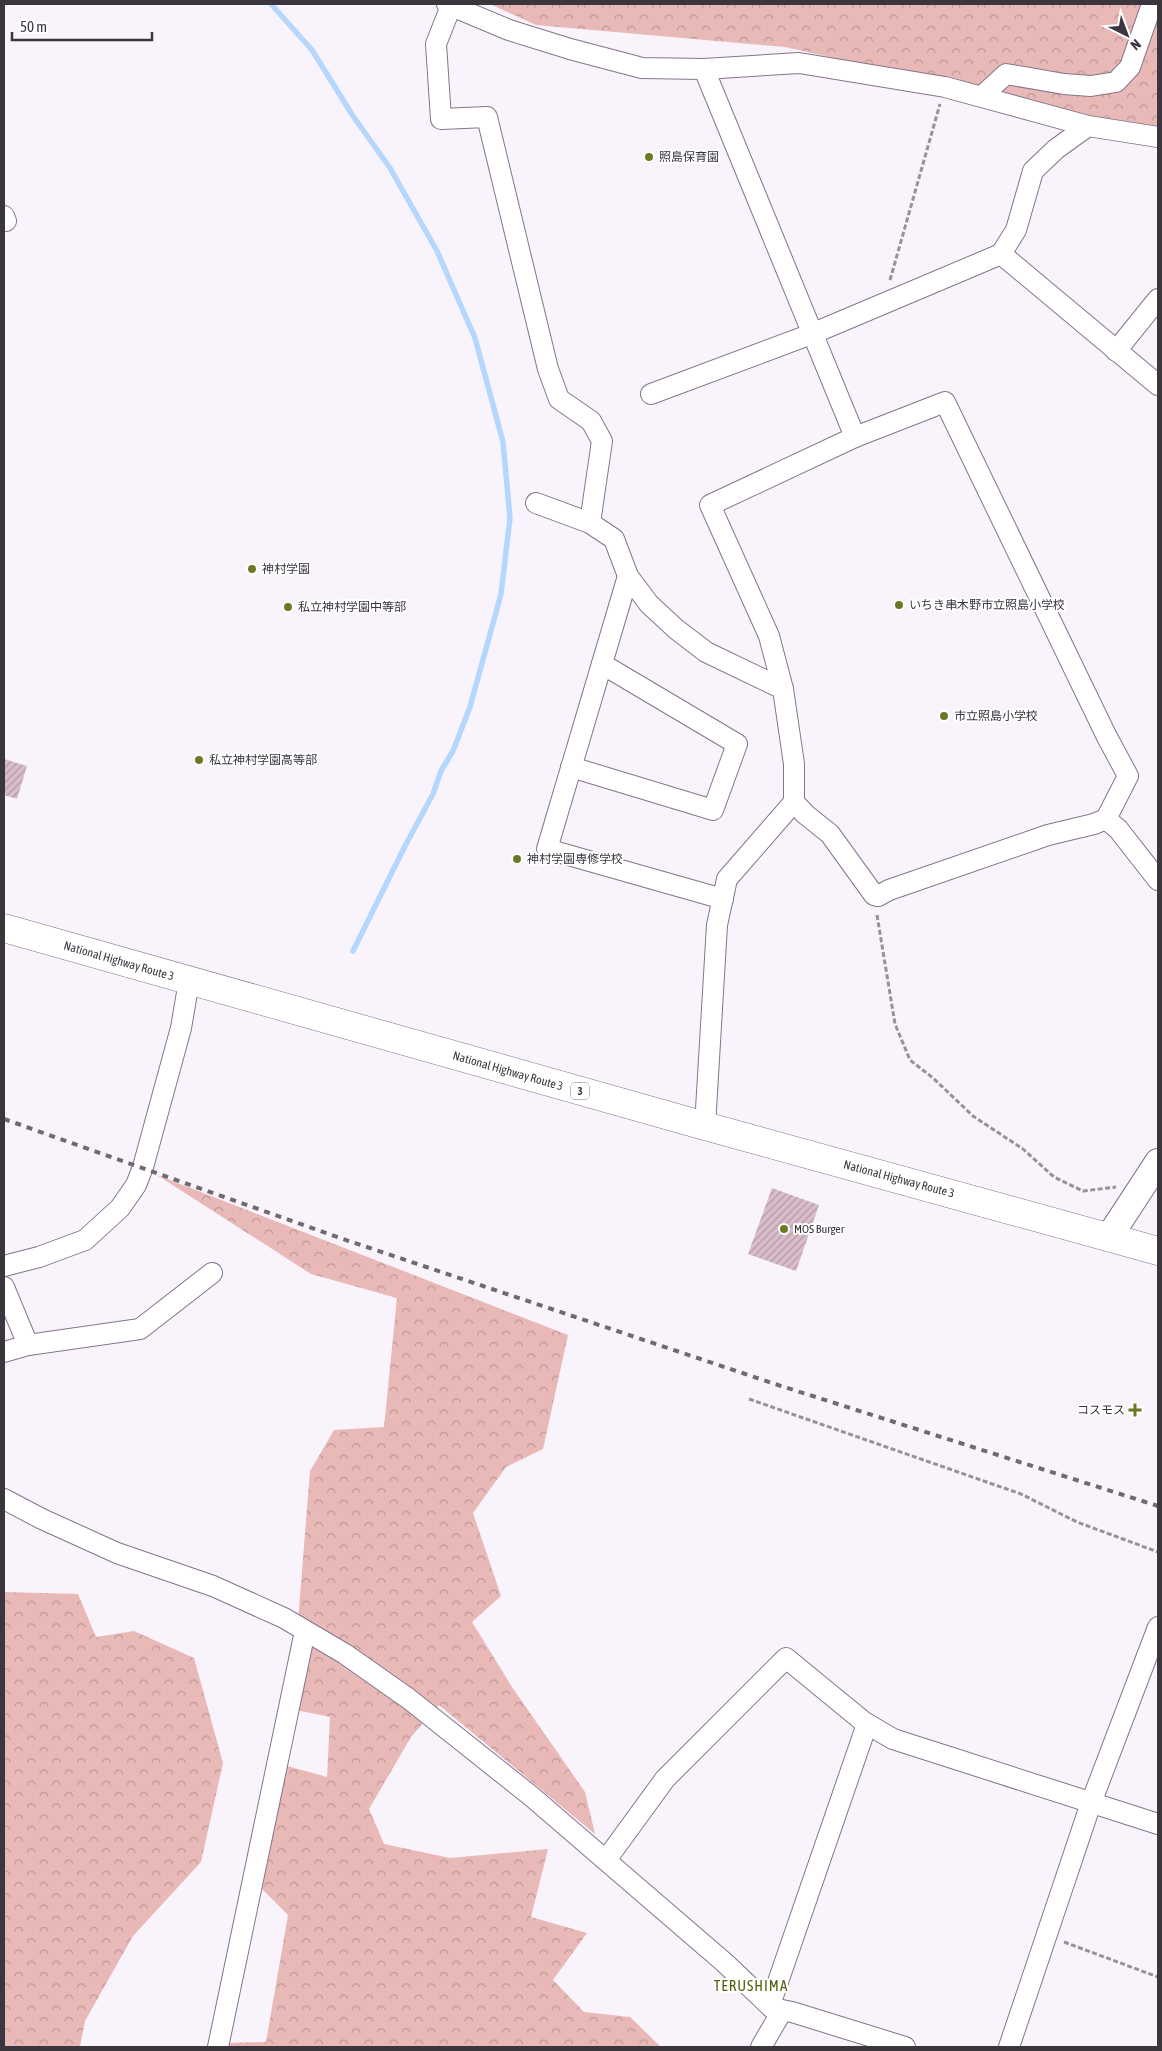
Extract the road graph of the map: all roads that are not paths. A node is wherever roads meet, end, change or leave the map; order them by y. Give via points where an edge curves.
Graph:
1 (1152, 4) edge
2 (449, 5) edge
3 (704, 69) junction
4 (982, 96) junction
5 (1088, 126) junction
6 (1158, 137) edge
7 (1001, 254) junction
8 (1158, 299) edge
9 (814, 333) junction
10 (1116, 351) junction
11 (1158, 386) edge
12 (651, 394) dead end
13 (855, 437) junction
14 (536, 503) dead end
15 (590, 523) junction
16 (628, 576) junction
17 (602, 664) junction
18 (783, 689) junction
19 (571, 767) junction
20 (794, 802) junction
21 (1106, 819) junction
22 (1158, 880) edge
23 (723, 899) junction
24 (4, 928) edge
25 (190, 981) junction
26 (704, 1126) junction
27 (1151, 1173) edge
28 (1109, 1237) junction
29 (1158, 1251) edge
30 (4, 1266) edge
31 (212, 1274) dead end
32 (4, 1288) edge
33 (28, 1345) junction
34 (4, 1352) edge
35 (4, 1499) edge
36 (1158, 1627) edge
37 (305, 1631) junction
38 (867, 1724) junction
39 (1091, 1803) junction
40 (1158, 1824) edge
41 (606, 1860) junction
42 (776, 2008) junction
43 (218, 2047) edge
44 (762, 2047) edge
45 (905, 2047) edge
46 (1009, 2047) edge

1 - 4 street via 1130,67 1116,82 1091,86 1006,74
2 - 3 street via 509,30 642,68
2 - 15 street via 436,44 441,119 487,117 551,377 559,399 591,421 602,441
3 - 4 street via 799,62
3 - 9 street
4 - 5 street
5 - 6 street
5 - 7 street via 1056,148 1033,171 1016,230
7 - 9 street
7 - 10 street
8 - 10 street
9 - 12 street
9 - 13 street
10 - 11 street
13 - 18 street via 710,505 769,636
13 - 21 street via 945,402 1128,776
14 - 15 street
15 - 16 street via 614,540
16 - 17 street
16 - 18 street via 649,604 706,652
17 - 19 street
17 - 19 street via 737,744 713,810
18 - 20 street via 794,764
19 - 23 street via 546,849
20 - 21 street via 830,834 874,895 878,896 1048,835
20 - 23 street via 727,879
21 - 22 street via 1118,829
23 - 26 street via 717,925
24 - 25 highway, National Highway Route 3 / 3
25 - 26 highway, National Highway Route 3 / 3
25 - 30 street via 181,1028 136,1185 120,1208 85,1240
26 - 28 highway, National Highway Route 3 / 3
27 - 28 main road
28 - 29 highway, National Highway Route 3 / 3
31 - 33 street via 140,1329
32 - 33 street
33 - 34 street
35 - 37 street via 117,1553 213,1586
36 - 39 street
37 - 41 street via 345,1654 408,1699
37 - 43 street
38 - 39 street via 893,1739
38 - 41 street via 786,1658 665,1779
38 - 42 street
39 - 40 street
39 - 46 street
41 - 42 street
42 - 44 street
42 - 45 street

